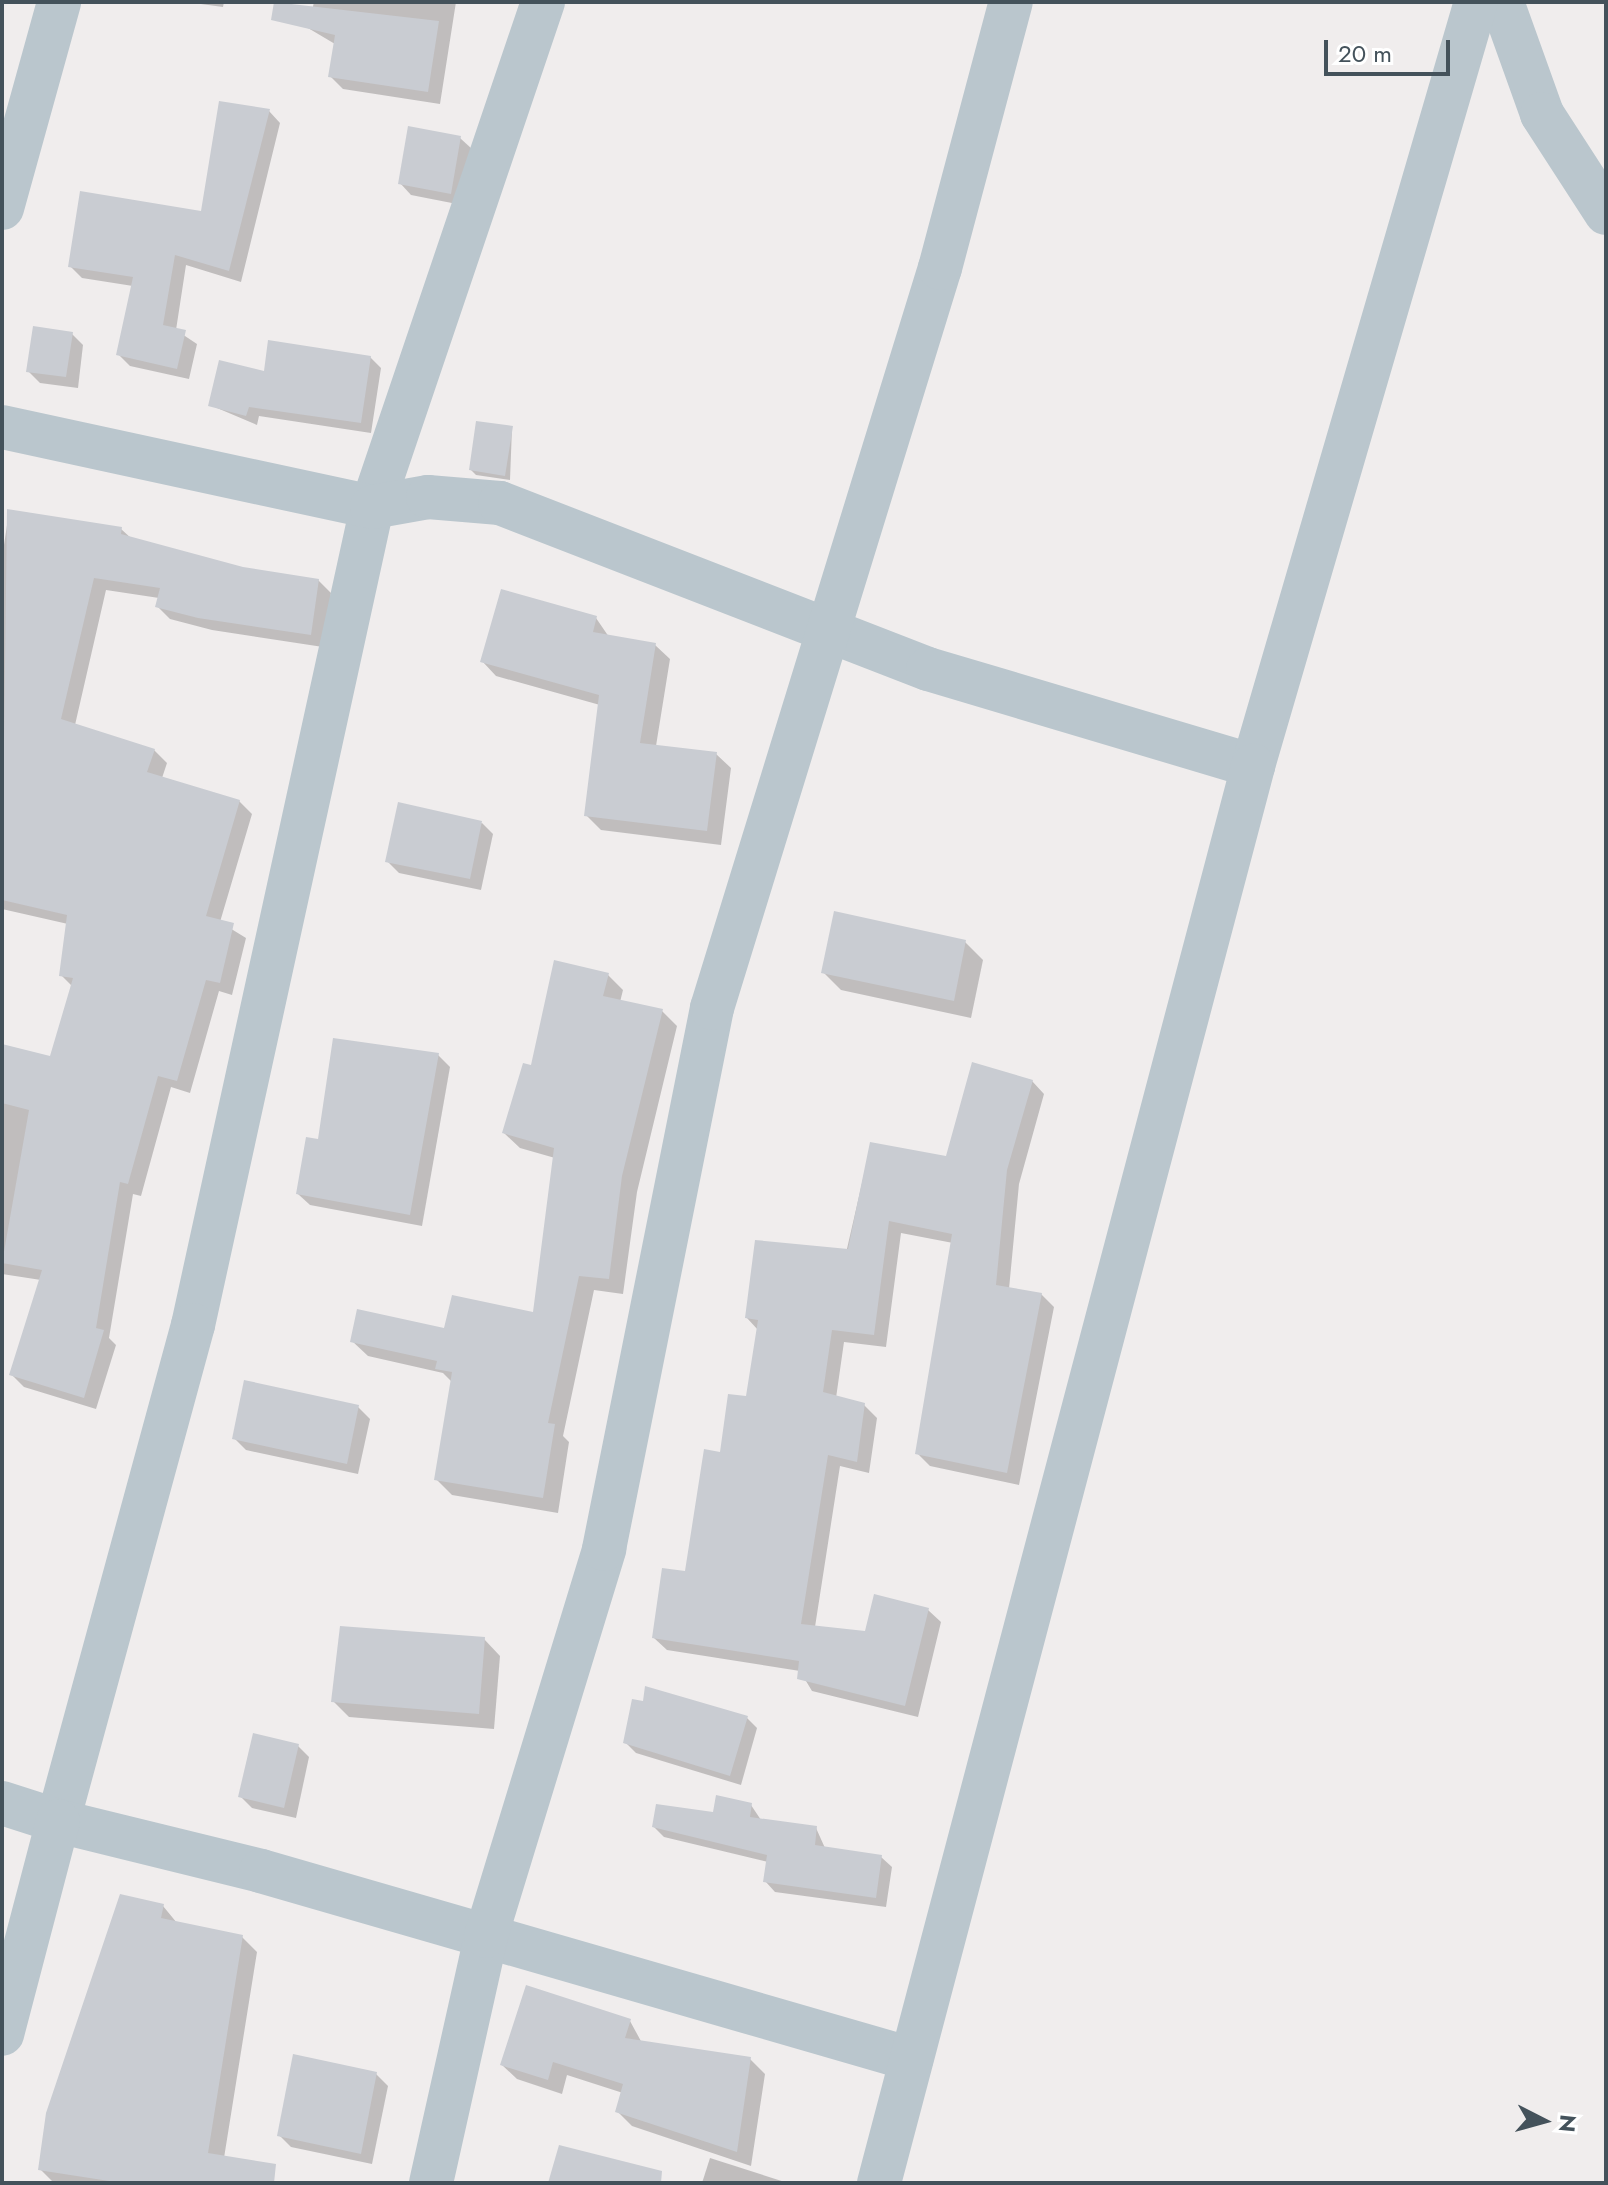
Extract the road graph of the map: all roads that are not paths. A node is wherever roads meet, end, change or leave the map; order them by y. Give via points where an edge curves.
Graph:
1 (59, 2) edge
2 (543, 2) edge
3 (1011, 2) edge
4 (1476, 2) edge
5 (1502, 2) edge
6 (2, 208) edge
7 (1606, 213) edge
8 (2, 427) edge
9 (372, 507) junction
10 (829, 625) junction
11 (1253, 766) junction
12 (2, 1803) edge
13 (58, 1821) junction
14 (486, 1936) junction
15 (2, 2034) edge
16 (911, 2059) junction
17 (431, 2183) edge
18 (879, 2183) edge

1 - 6 street
2 - 9 street
3 - 10 street via 940,268
4 - 11 street
5 - 7 street via 1542,114
8 - 9 street
9 - 10 street via 428,497 500,503
9 - 13 street via 193,1325
10 - 11 street via 928,669
10 - 14 street via 687,1107 604,1549
11 - 16 street
12 - 13 street
13 - 14 street
13 - 15 street
14 - 16 street
14 - 17 street
16 - 18 street

